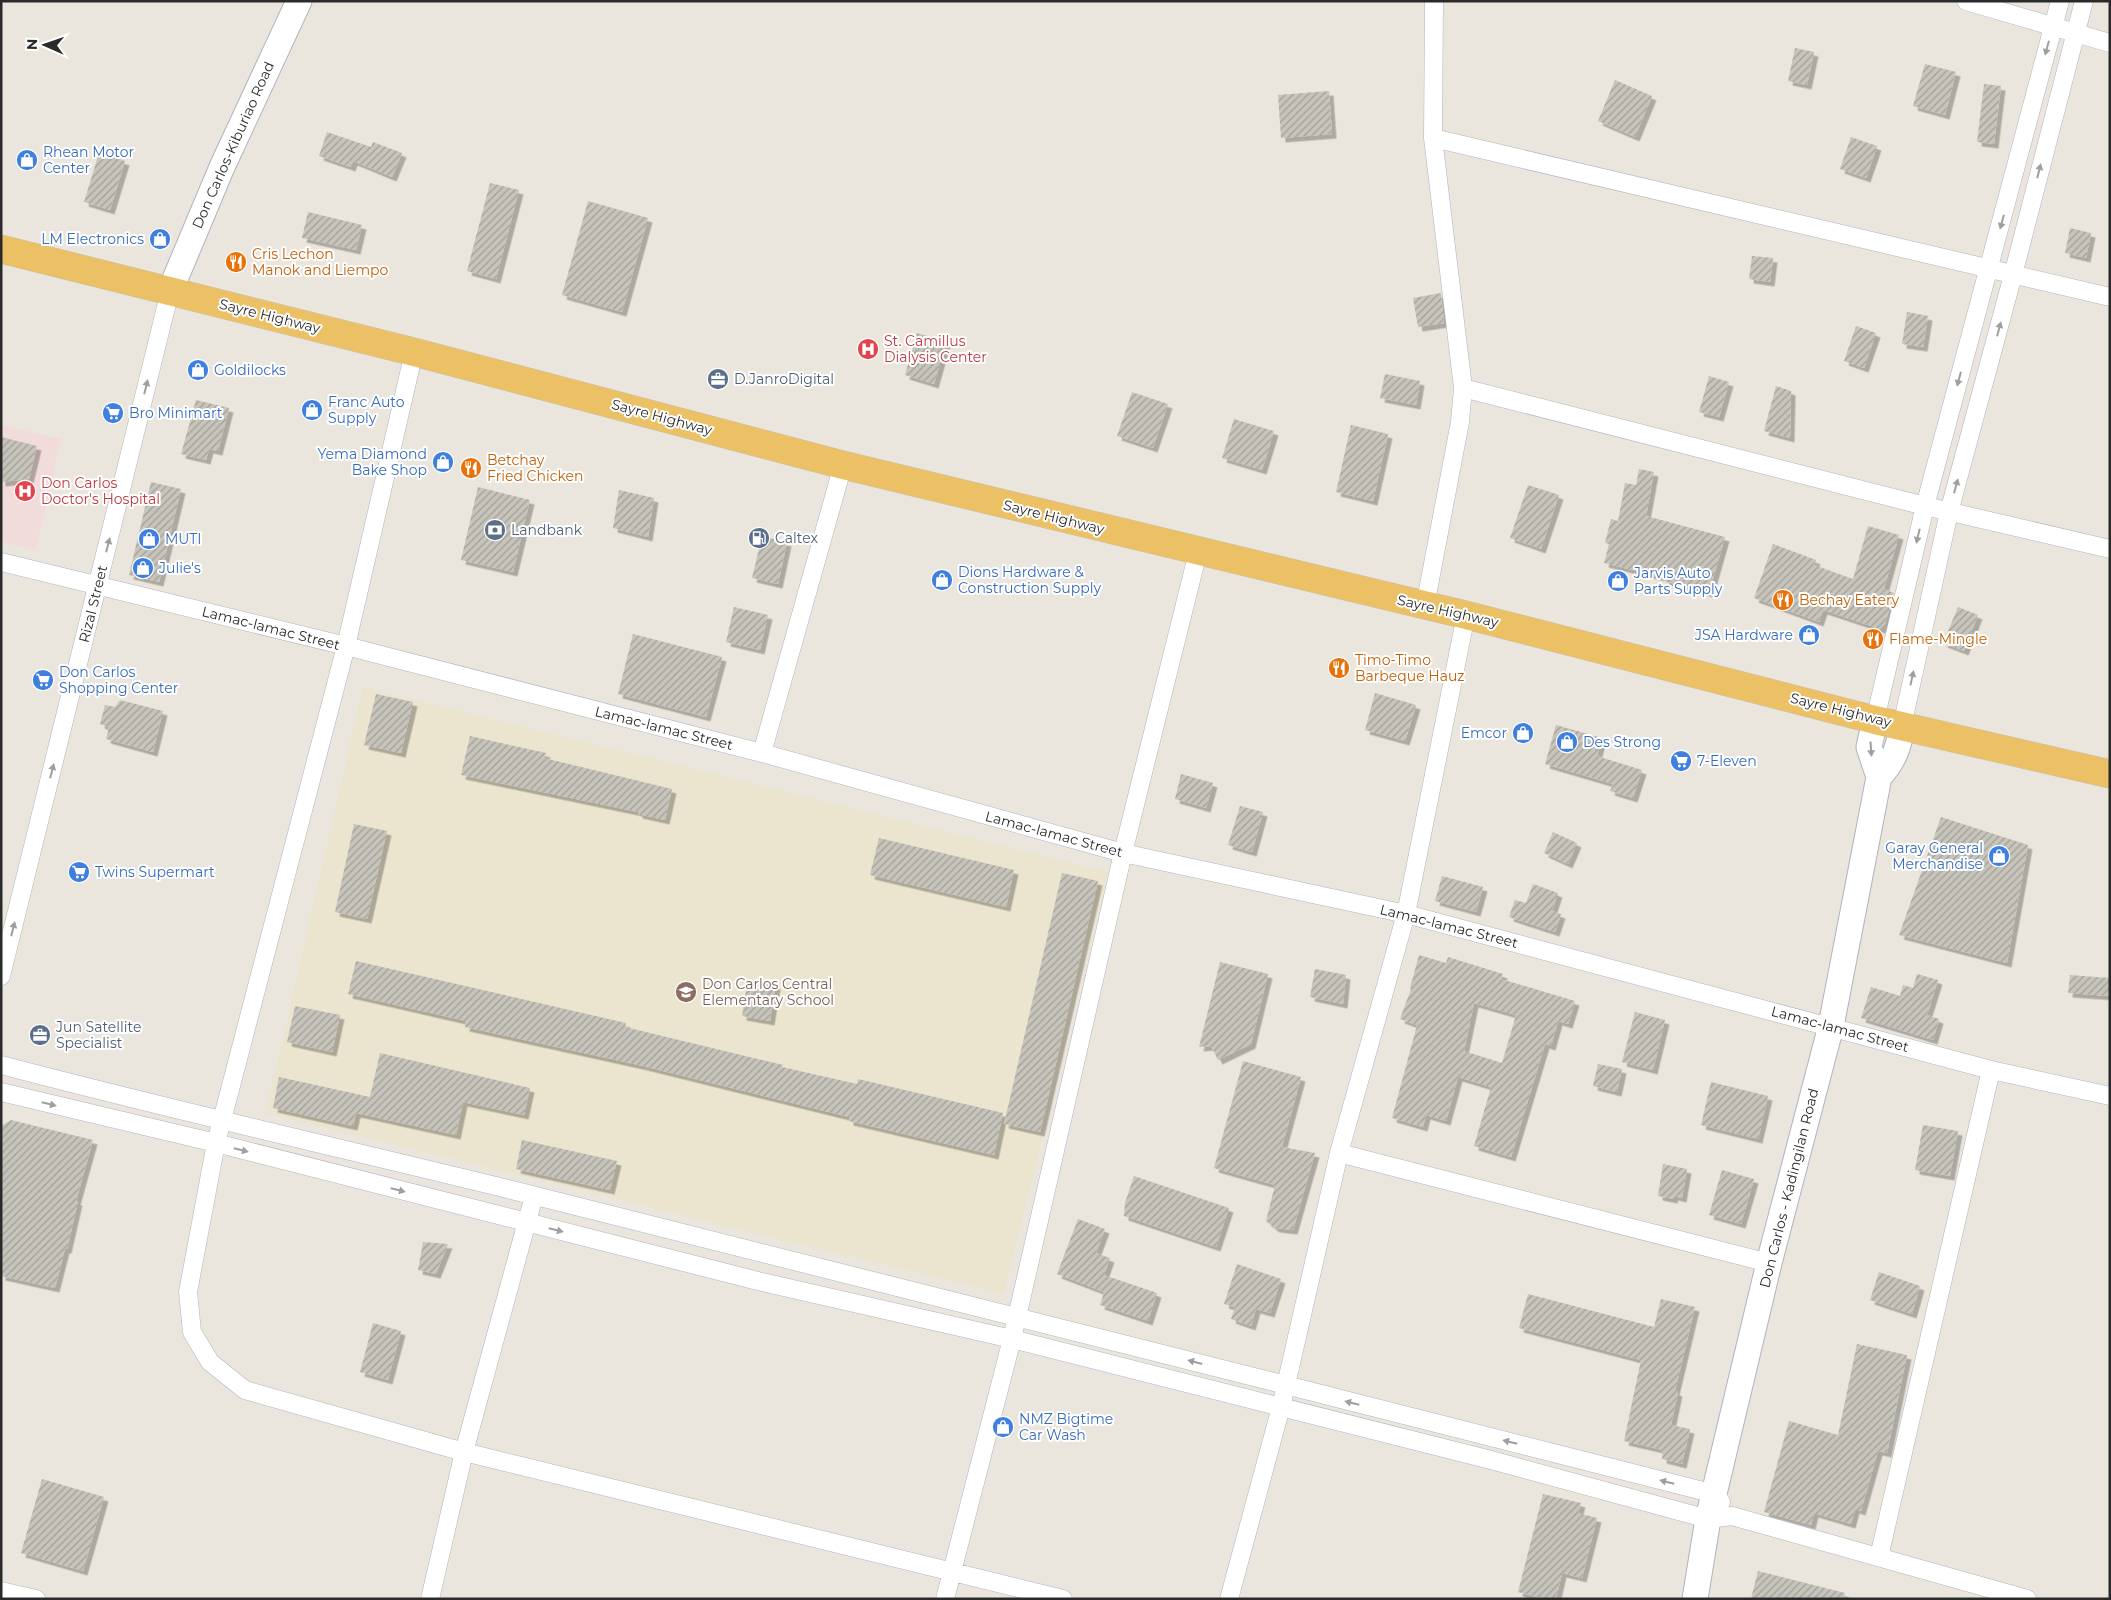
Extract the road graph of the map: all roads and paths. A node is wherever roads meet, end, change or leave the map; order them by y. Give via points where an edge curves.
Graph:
1 (299, 1) edge
2 (1434, 1) edge
3 (1966, 1) edge
4 (2060, 1) edge
5 (2084, 1) edge
6 (2052, 28) junction
7 (2074, 34) junction
8 (2110, 43) edge
9 (1433, 138) junction
10 (1, 249) edge
11 (1990, 269) junction
12 (2013, 275) junction
13 (170, 291) junction
14 (2110, 297) edge
15 (414, 352) junction
16 (1463, 388) junction
17 (843, 465) junction
18 (1925, 506) junction
19 (1949, 512) junction
20 (2110, 549) edge
21 (1198, 552) junction
22 (1, 562) edge
23 (98, 586) junction
24 (1425, 606) junction
25 (1466, 615) junction
26 (346, 646) junction
27 (1875, 720) junction
28 (1902, 726) junction
29 (762, 753) junction
30 (2110, 774) edge
31 (1879, 777) junction
32 (1123, 853) junction
33 (1406, 914) junction
34 (1, 976) edge
35 (1831, 1026) junction
36 (1, 1065) edge
37 (1991, 1070) junction
38 (1, 1092) edge
39 (2110, 1096) edge
40 (222, 1122) junction
41 (216, 1143) junction
42 (1339, 1153) junction
43 (534, 1196) junction
44 (527, 1223) junction
45 (1769, 1263) junction
46 (1017, 1315) junction
47 (1012, 1340) junction
48 (1286, 1386) junction
49 (1281, 1407) junction
50 (464, 1452) junction
51 (1715, 1494) junction
52 (1732, 1516) junction
53 (1708, 1519) junction
54 (1879, 1557) junction
55 (951, 1571) junction
56 (1, 1591) edge
57 (36, 1599) edge
58 (430, 1599) edge
59 (945, 1599) edge
60 (1063, 1599) edge
61 (1229, 1599) edge
62 (1695, 1599) edge
63 (2027, 1599) edge

1 - 13 main road, Don Carlos-Kiburiao Road via 222,167
2 - 9 street
3 - 6 street
4 - 6 street
5 - 7 street
6 - 7 street
6 -> 11 street
7 - 8 street
12 -> 7 street
9 - 11 street
9 - 16 street
10 - 13 highway, Sayre Highway
11 - 12 street
11 -> 18 street
12 - 14 street
19 -> 12 street
13 - 15 highway, Sayre Highway
23 -> 13 street, Rizal Street
15 - 17 highway, Sayre Highway
15 - 26 street
16 - 18 street
16 - 24 street via 1460,422
17 - 21 highway, Sayre Highway
17 - 29 street
18 - 19 street
18 -> 27 street
19 - 20 street
28 -> 19 street
21 - 24 highway, Sayre Highway
21 - 32 street
22 - 23 street, Lamac-lamac Street
23 - 26 street, Lamac-lamac Street
34 -> 23 street, Rizal Street
24 - 25 highway, Sayre Highway
25 - 27 highway, Sayre Highway
25 - 33 street
26 - 29 street, Lamac-lamac Street
26 - 40 street
27 - 28 highway, Sayre Highway
27 -> 31 main road via 1869,747
28 - 30 highway, Sayre Highway
28 - 31 main road via 1894,757
29 - 32 street, Lamac-lamac Street
31 - 35 main road, Don Carlos - Kadingilan Road
32 - 33 street, Lamac-lamac Street
32 - 46 street
33 - 35 street, Lamac-lamac Street
33 - 42 street
35 - 37 street, Lamac-lamac Street
35 - 45 main road, Don Carlos - Kadingilan Road
36 - 40 street
37 - 39 street, Lamac-lamac Street
37 - 54 street
38 -> 41 street
40 - 41 street
40 - 43 street
41 -> 44 street
41 - 50 street via 188,1292 192,1332 210,1362 245,1390
42 - 45 street
42 - 48 street
43 - 44 street
43 - 46 street
44 -> 47 street
44 - 50 street
45 - 51 main road, Don Carlos - Kadingilan Road
46 - 47 street
48 -> 46 street
47 - 49 street
47 - 55 street
48 - 49 street
51 -> 48 street
49 - 53 street
49 - 61 street
50 - 55 street
50 - 58 street
51 - 52 street
51 - 53 main road, Don Carlos - Kadingilan Road
52 - 53 street
52 - 54 street
53 - 62 main road, Don Carlos - Kadingilan Road
54 - 63 street
55 - 59 street
55 - 60 street
56 - 57 street

